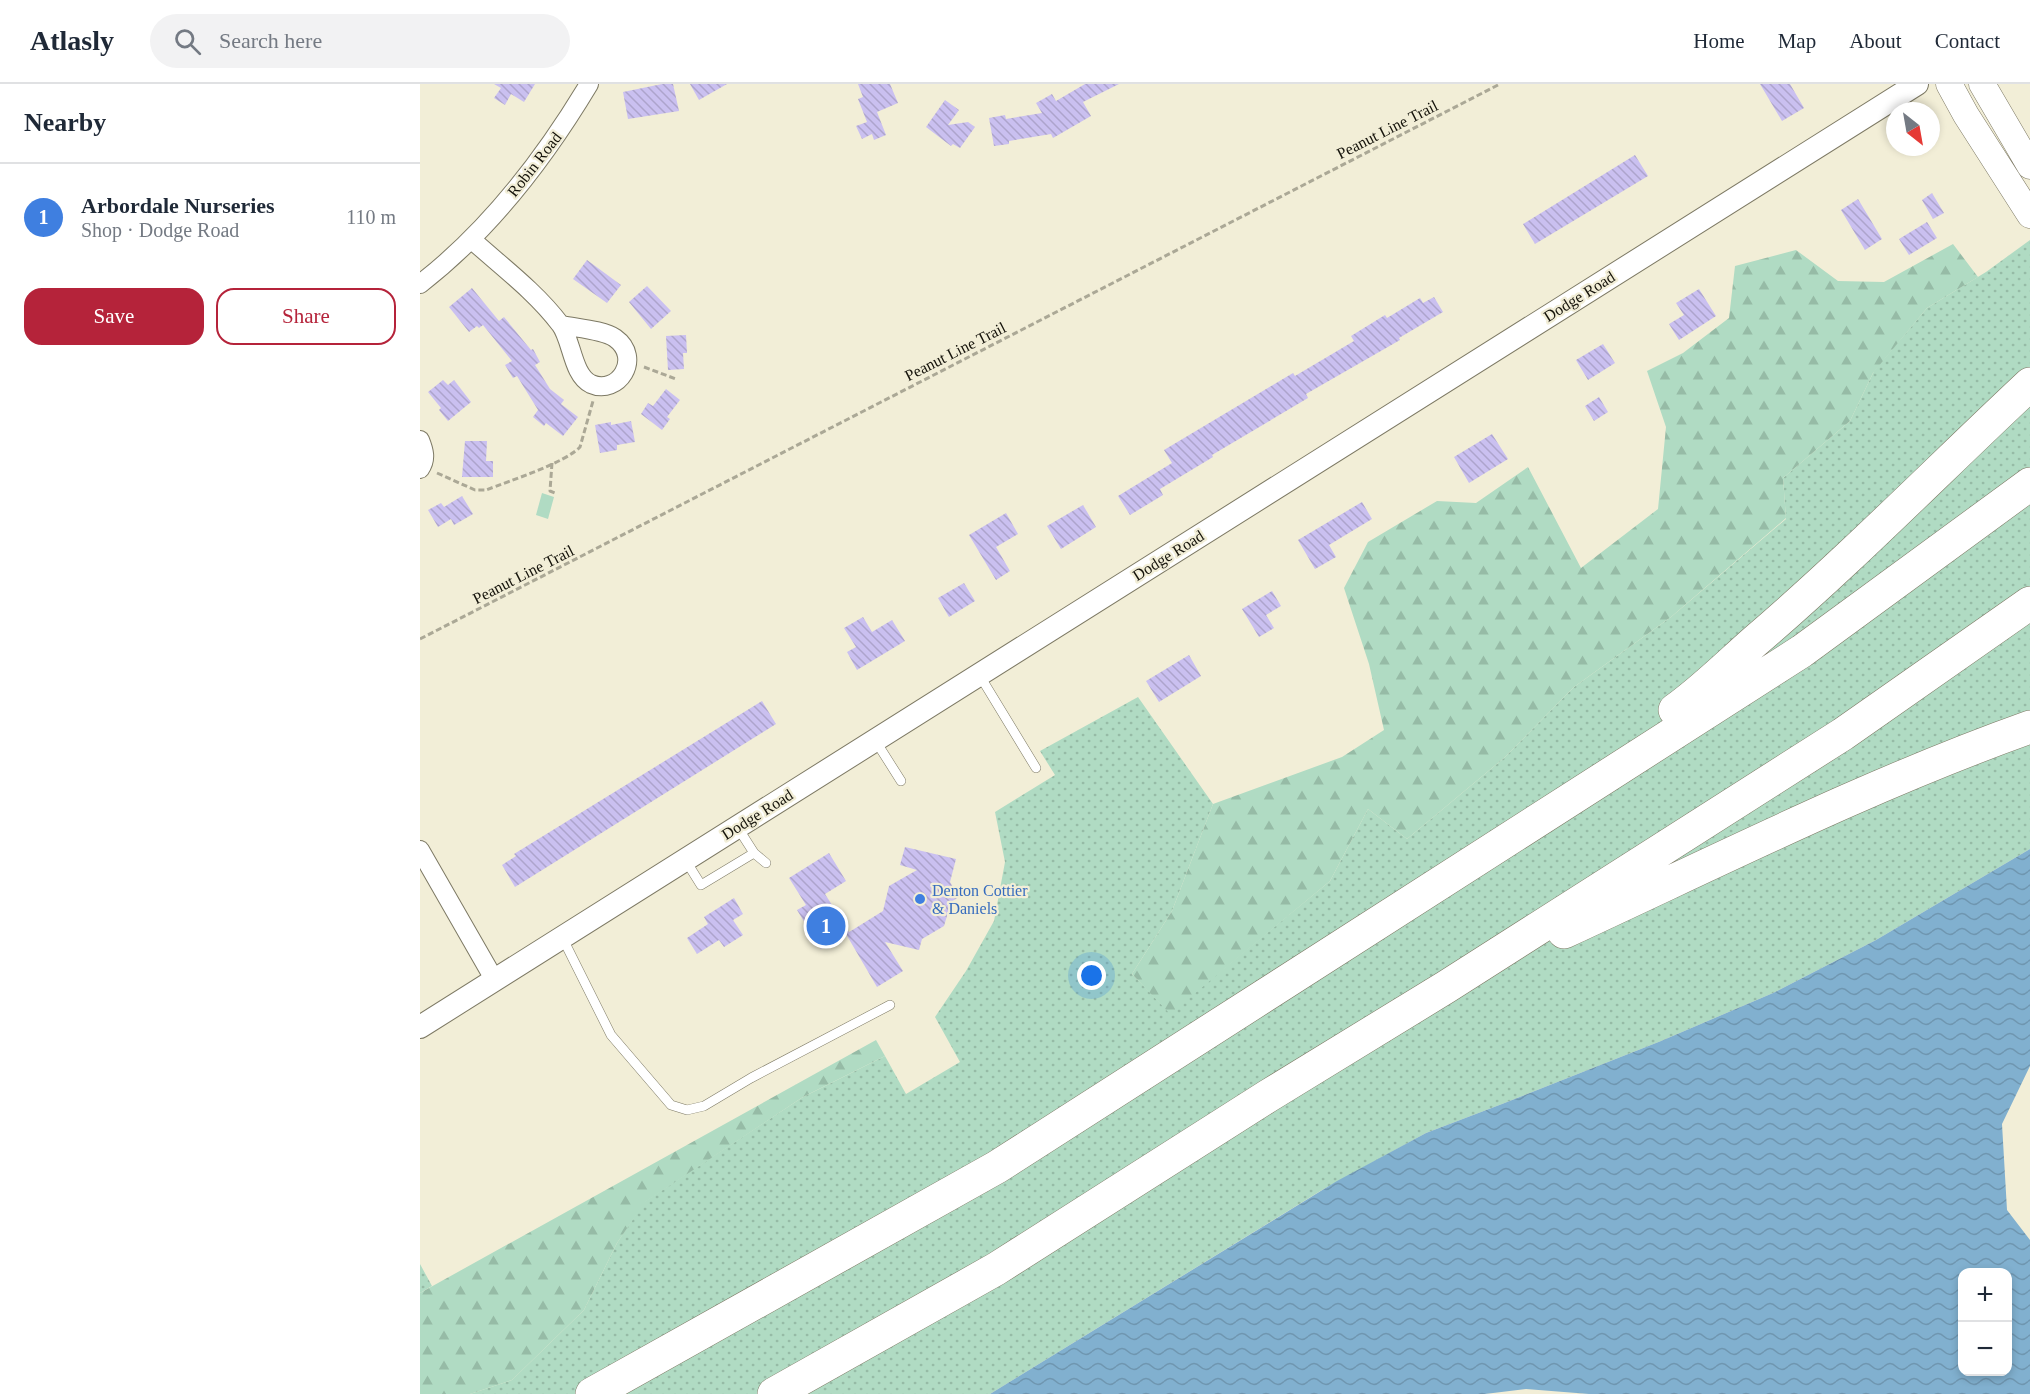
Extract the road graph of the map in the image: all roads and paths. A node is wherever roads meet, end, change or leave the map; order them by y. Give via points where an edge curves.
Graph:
1 (589, 84) edge
2 (1500, 84) edge
3 (1917, 84) edge
4 (1949, 84) edge
5 (1982, 84) edge
6 (2030, 166) edge
7 (2030, 215) edge
8 (471, 239) junction
9 (420, 284) edge
10 (562, 325) junction
11 (628, 361) junction
12 (676, 379) dead end
13 (2030, 384) edge
14 (597, 385) junction
15 (420, 440) edge
16 (552, 463) junction
17 (421, 468) edge
18 (2030, 484) edge
19 (555, 493) dead end
20 (2030, 603) edge
21 (420, 639) edge
22 (979, 674) junction
23 (2030, 727) edge
24 (874, 740) junction
25 (1036, 768) dead end
26 (901, 781) dead end
27 (738, 826) junction
28 (420, 850) edge
29 (754, 853) junction
30 (685, 860) junction
31 (766, 863) dead end
32 (1469, 864) junction
33 (562, 937) junction
34 (494, 979) junction
35 (1446, 987) junction
36 (890, 1005) dead end
37 (420, 1026) edge
38 (592, 1394) edge
39 (774, 1394) edge

1 - 8 street, Robin Road via 540,160
2 - 21 path, Peanut Line Trail
3 - 22 street, Dodge Road
4 - 7 main road
5 - 6 main road
8 - 9 street, Robin Road
8 - 10 street
10 - 11 street via 613,337 623,345
10 - 14 street via 583,378
11 - 12 path
11 - 14 street via 620,378 608,385
13 - 32 highway via 1892,517 1695,695 1535,807
14 - 16 path via 580,447
15 - 17 street via 424,451
16 - 17 path via 486,490 475,490
16 - 19 path via 550,491
18 - 32 highway via 1802,651
20 - 35 highway via 1843,734
22 - 24 street, Dodge Road
22 - 25 lane
23 - 35 highway via 1811,817
24 - 26 lane
24 - 27 street, Dodge Road
27 - 29 lane
27 - 30 street, Dodge Road
28 - 34 street
29 - 30 lane via 701,885
29 - 31 lane
30 - 33 street, Dodge Road
32 - 38 highway via 997,1167
33 - 34 street, Dodge Road
33 - 36 lane via 611,1035 671,1105 687,1110 704,1106
34 - 37 street, Dodge Road
35 - 39 highway via 996,1269

